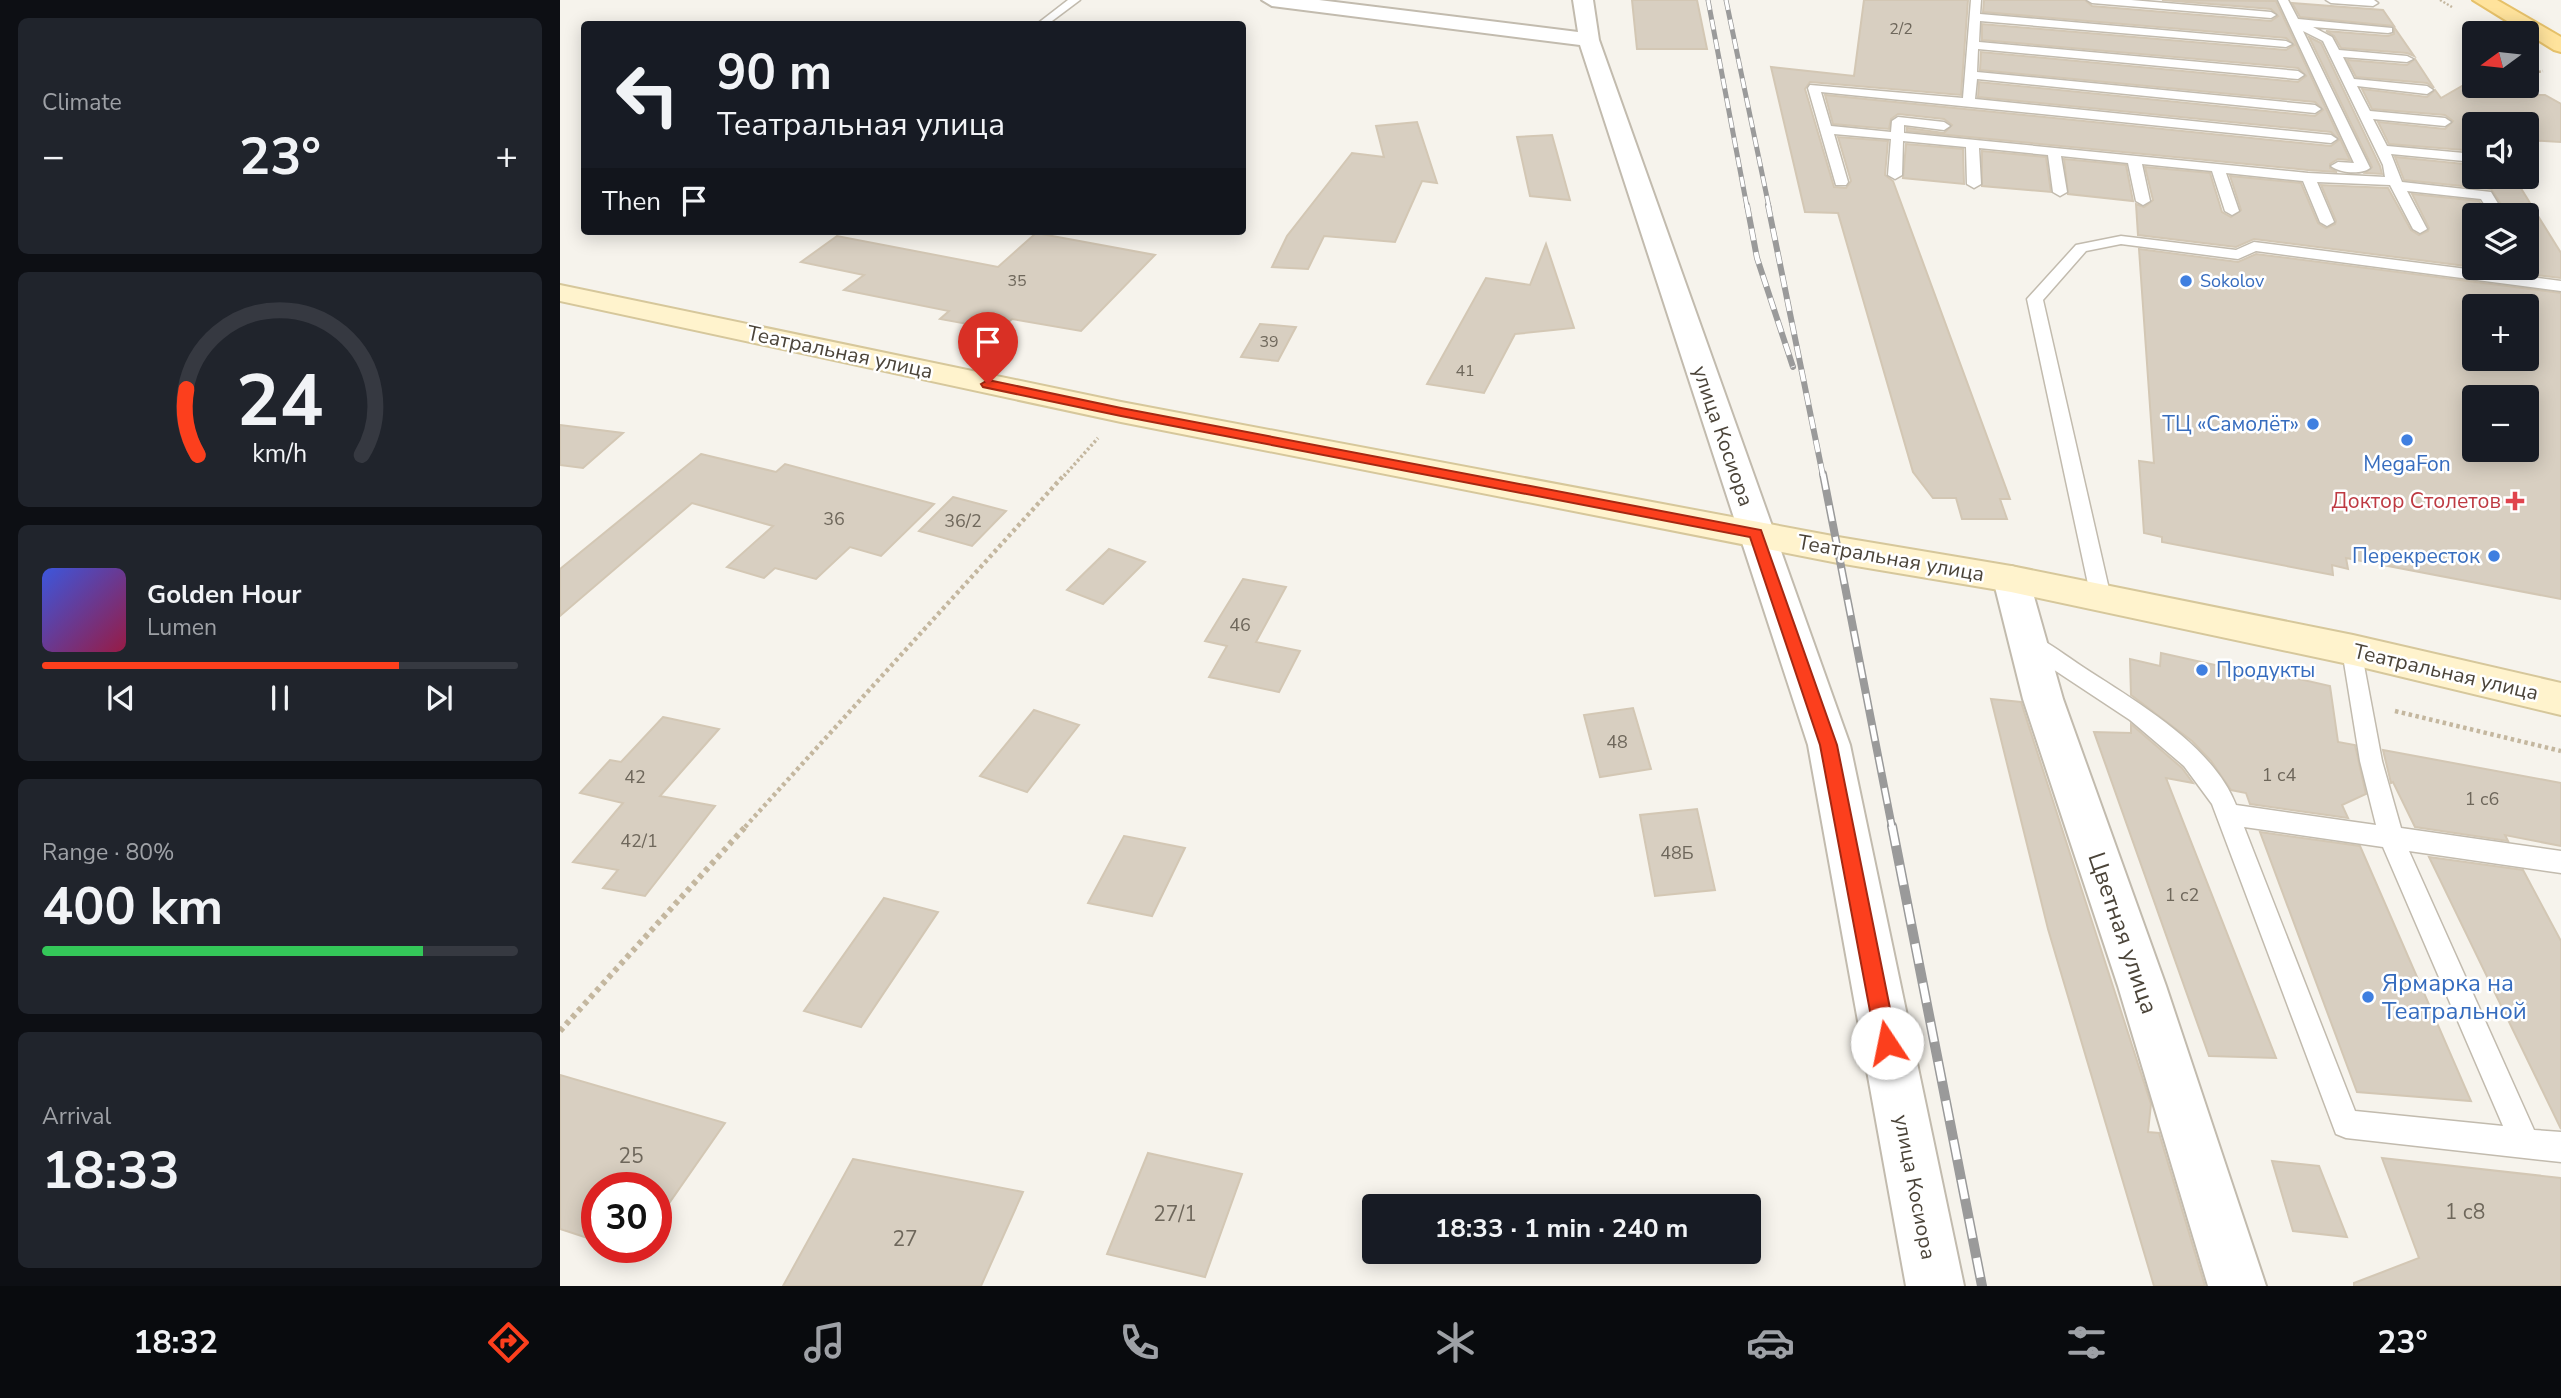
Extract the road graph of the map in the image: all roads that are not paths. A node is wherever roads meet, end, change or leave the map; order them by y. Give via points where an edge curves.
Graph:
1 (1075, 0) edge
2 (1272, 0) edge
3 (1583, 0) edge
4 (1976, 0) edge
5 (2092, 0) edge
6 (2283, 0) edge
7 (2331, 0) edge
8 (2483, 0) edge
9 (2374, 4) dead end
10 (2271, 15) dead end
11 (1975, 17) junction
12 (1046, 21) edge
13 (2294, 22) junction
14 (2388, 30) dead end
15 (1589, 40) junction
16 (2286, 44) dead end
17 (1973, 45) junction
18 (2561, 46) edge
19 (2335, 53) junction
20 (2407, 59) dead end
21 (1809, 73) dead end
22 (1971, 75) junction
23 (2298, 75) dead end
24 (2349, 82) junction
25 (1814, 88) junction
26 (2427, 90) dead end
27 (1969, 103) junction
28 (2315, 109) dead end
29 (2365, 114) junction
30 (2445, 122) dead end
31 (1953, 127) dead end
32 (1826, 129) junction
33 (1897, 136) junction
34 (2331, 139) dead end
35 (1972, 143) junction
36 (2382, 149) junction
37 (2054, 152) junction
38 (2462, 157) edge
39 (2134, 160) junction
40 (2218, 168) junction
41 (2308, 170) junction
42 (1895, 175) dead end
43 (1841, 182) dead end
44 (2395, 182) junction
45 (1974, 184) dead end
46 (2060, 192) dead end
47 (2143, 201) dead end
48 (2491, 203) edge
49 (2232, 211) dead end
50 (2327, 222) dead end
51 (2420, 229) dead end
52 (2561, 286) edge
53 (560, 293) edge
54 (1756, 533) junction
55 (2011, 579) junction
56 (2101, 598) junction
57 (2028, 642) junction
58 (2353, 650) junction
59 (2557, 705) edge
60 (2228, 814) junction
61 (2392, 839) junction
62 (2561, 862) edge
63 (2525, 1143) junction
64 (2561, 1147) edge
65 (1935, 1286) edge
66 (2237, 1286) edge

1 - 12 lane
2 - 15 street
3 - 15 street, улица Косиора
4 - 11 lane
5 - 10 lane
6 - 13 lane
7 - 9 lane
8 - 18 main road
11 - 16 lane
11 - 17 lane
13 - 14 lane
13 - 19 lane via 2328,39
13 - 41 lane via 2363,168
15 - 54 street, улица Косиора
17 - 22 lane
17 - 23 lane
19 - 20 lane
19 - 24 lane
21 - 25 lane
22 - 27 lane
22 - 28 lane
24 - 26 lane
24 - 29 lane
25 - 27 lane
25 - 32 lane
27 - 34 lane
29 - 30 lane
29 - 36 lane
31 - 33 lane via 1898,121
32 - 33 lane
32 - 43 lane
33 - 35 lane
33 - 42 lane
35 - 37 lane
35 - 45 lane
36 - 38 lane
36 - 44 lane
37 - 39 lane
37 - 46 lane
39 - 40 lane
39 - 47 lane
40 - 41 lane
40 - 49 lane
41 - 44 lane
41 - 50 lane
44 - 48 lane via 2486,195
44 - 51 lane
52 - 56 lane via 2254,246 2238,255 2121,240 2081,247 2035,299
53 - 54 street, Театральная улица via 1121,412
54 - 55 street, Театральная улица
54 - 65 street, улица Косиора via 1829,745
55 - 56 street, Театральная улица
55 - 57 street, Цветная улица
56 - 58 street, Театральная улица
57 - 60 lane via 2138,714 2192,759
57 - 66 street, Цветная улица
58 - 59 street, Театральная улица
58 - 61 lane via 2371,761
60 - 61 lane
60 - 63 lane via 2346,1124
61 - 62 lane
61 - 63 lane
63 - 64 lane

